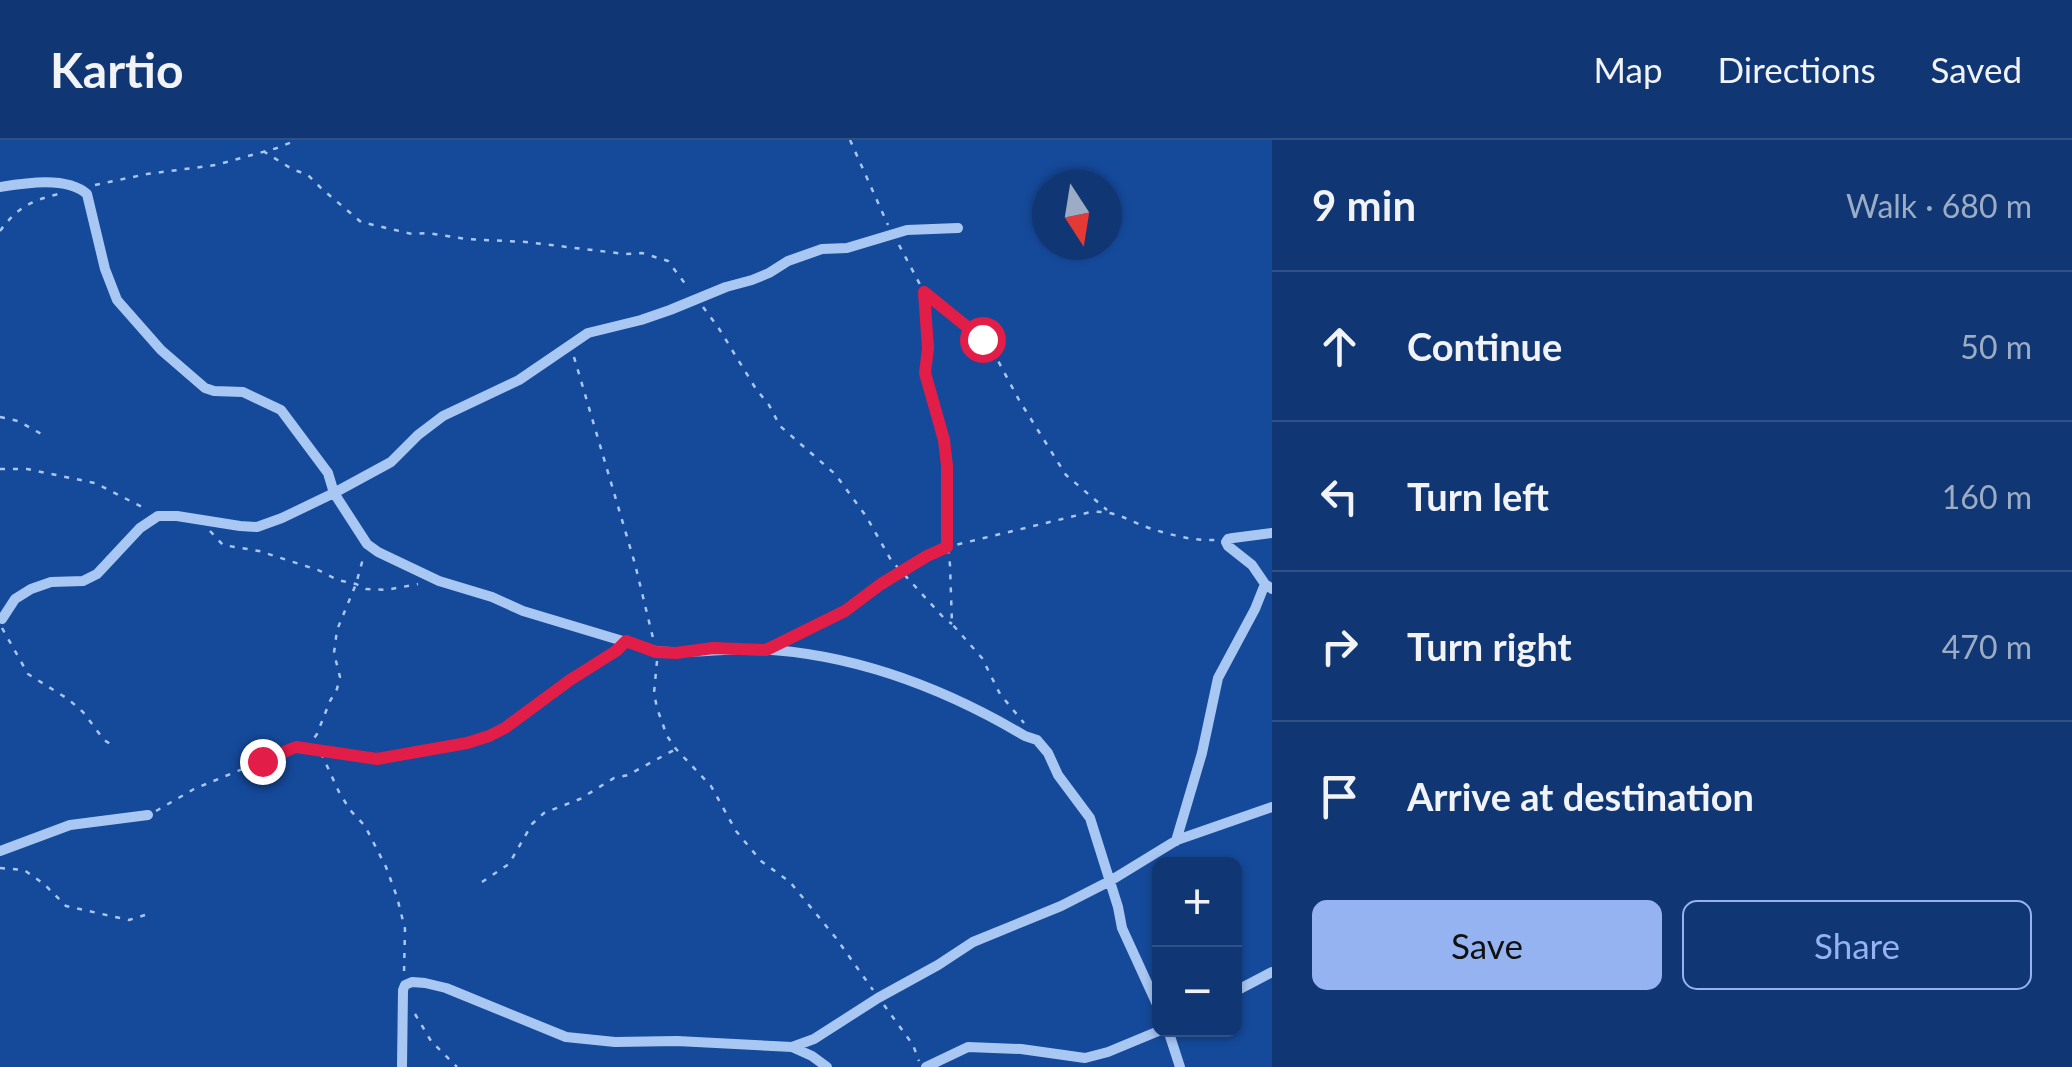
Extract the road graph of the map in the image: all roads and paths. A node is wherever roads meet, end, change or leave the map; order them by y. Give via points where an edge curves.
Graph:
1 (297, 140) edge
2 (850, 140) edge
3 (263, 151) junction
4 (0, 187) edge
5 (81, 188) junction
6 (958, 228) dead end
7 (0, 231) edge
8 (892, 234) junction
9 (924, 292) junction
10 (695, 300) junction
11 (571, 344) junction
12 (0, 416) edge
13 (45, 436) dead end
14 (0, 469) edge
15 (334, 494) junction
16 (1108, 511) junction
17 (158, 516) junction
18 (201, 521) junction
19 (1272, 533) edge
20 (1226, 540) junction
21 (367, 544) junction
22 (947, 547) junction
23 (904, 572) junction
24 (439, 580) junction
25 (356, 584) junction
26 (1268, 587) edge
27 (2, 619) edge
28 (952, 624) junction
29 (626, 641) junction
30 (766, 650) junction
31 (656, 652) junction
32 (1037, 740) junction
33 (112, 745) dead end
34 (306, 749) junction
35 (676, 749) junction
36 (320, 751) junction
37 (1272, 807) edge
38 (148, 815) joint
39 (1176, 841) junction
40 (0, 851) edge
41 (0, 868) edge
42 (482, 882) dead end
43 (1110, 882) junction
44 (144, 915) dead end
45 (1272, 972) edge
46 (405, 985) junction
47 (1242, 988) edge
48 (1152, 994) edge
49 (878, 998) junction
50 (403, 1006) junction
51 (1152, 1035) edge
52 (1167, 1037) edge
53 (792, 1047) junction
54 (402, 1067) edge
55 (457, 1067) edge
56 (827, 1067) edge
57 (924, 1067) edge
58 (1180, 1067) edge

1 - 3 path
2 - 8 path
3 - 5 path
3 - 10 path via 308,174 361,222 412,234 642,253 668,260
4 - 5 street
5 - 7 path via 14,212
5 - 15 street via 117,300 204,388 243,392 281,410 328,473
6 - 8 street
8 - 9 path
8 - 10 street via 822,249
9 - 16 path via 982,339 1066,475
9 - 22 path via 925,373 947,466
10 - 11 street
10 - 23 path via 780,426 835,474
11 - 15 street via 510,385 443,416 391,462
11 - 31 path
12 - 13 path
14 - 17 path via 95,483
15 - 18 street via 257,527
15 - 21 street
16 - 20 path via 1154,530
16 - 22 path
17 - 18 street
17 - 27 street via 96,574 31,589
18 - 25 path via 224,545 259,550
19 - 20 street
20 - 26 street
21 - 24 street
21 - 25 path
22 - 23 path
22 - 28 path
23 - 28 path
23 - 30 path
24 - 25 path via 386,590
24 - 29 street
25 - 34 path via 337,630 338,689
26 - 39 street via 1218,678
27 - 33 path via 28,674 68,699
28 - 32 path
29 - 31 street
29 - 36 path via 489,736 377,759
30 - 31 street
30 - 32 street via 825,656 915,683
31 - 35 path via 657,708
32 - 43 street via 1090,818
34 - 36 path
34 - 38 path via 296,747
35 - 42 path via 544,813 509,864
35 - 49 path via 711,786 761,861 790,882 836,938
36 - 46 path via 397,897 406,929
37 - 39 street
38 - 40 street via 70,825
39 - 43 street
41 - 44 path via 24,870 66,906 129,920
43 - 48 street
43 - 49 street via 973,942
45 - 47 street
46 - 50 street
46 - 53 street via 446,988 566,1037
49 - 53 street
49 - 57 path
50 - 54 street
50 - 55 path
51 - 57 street via 1085,1058 968,1047
52 - 58 street
53 - 56 street

